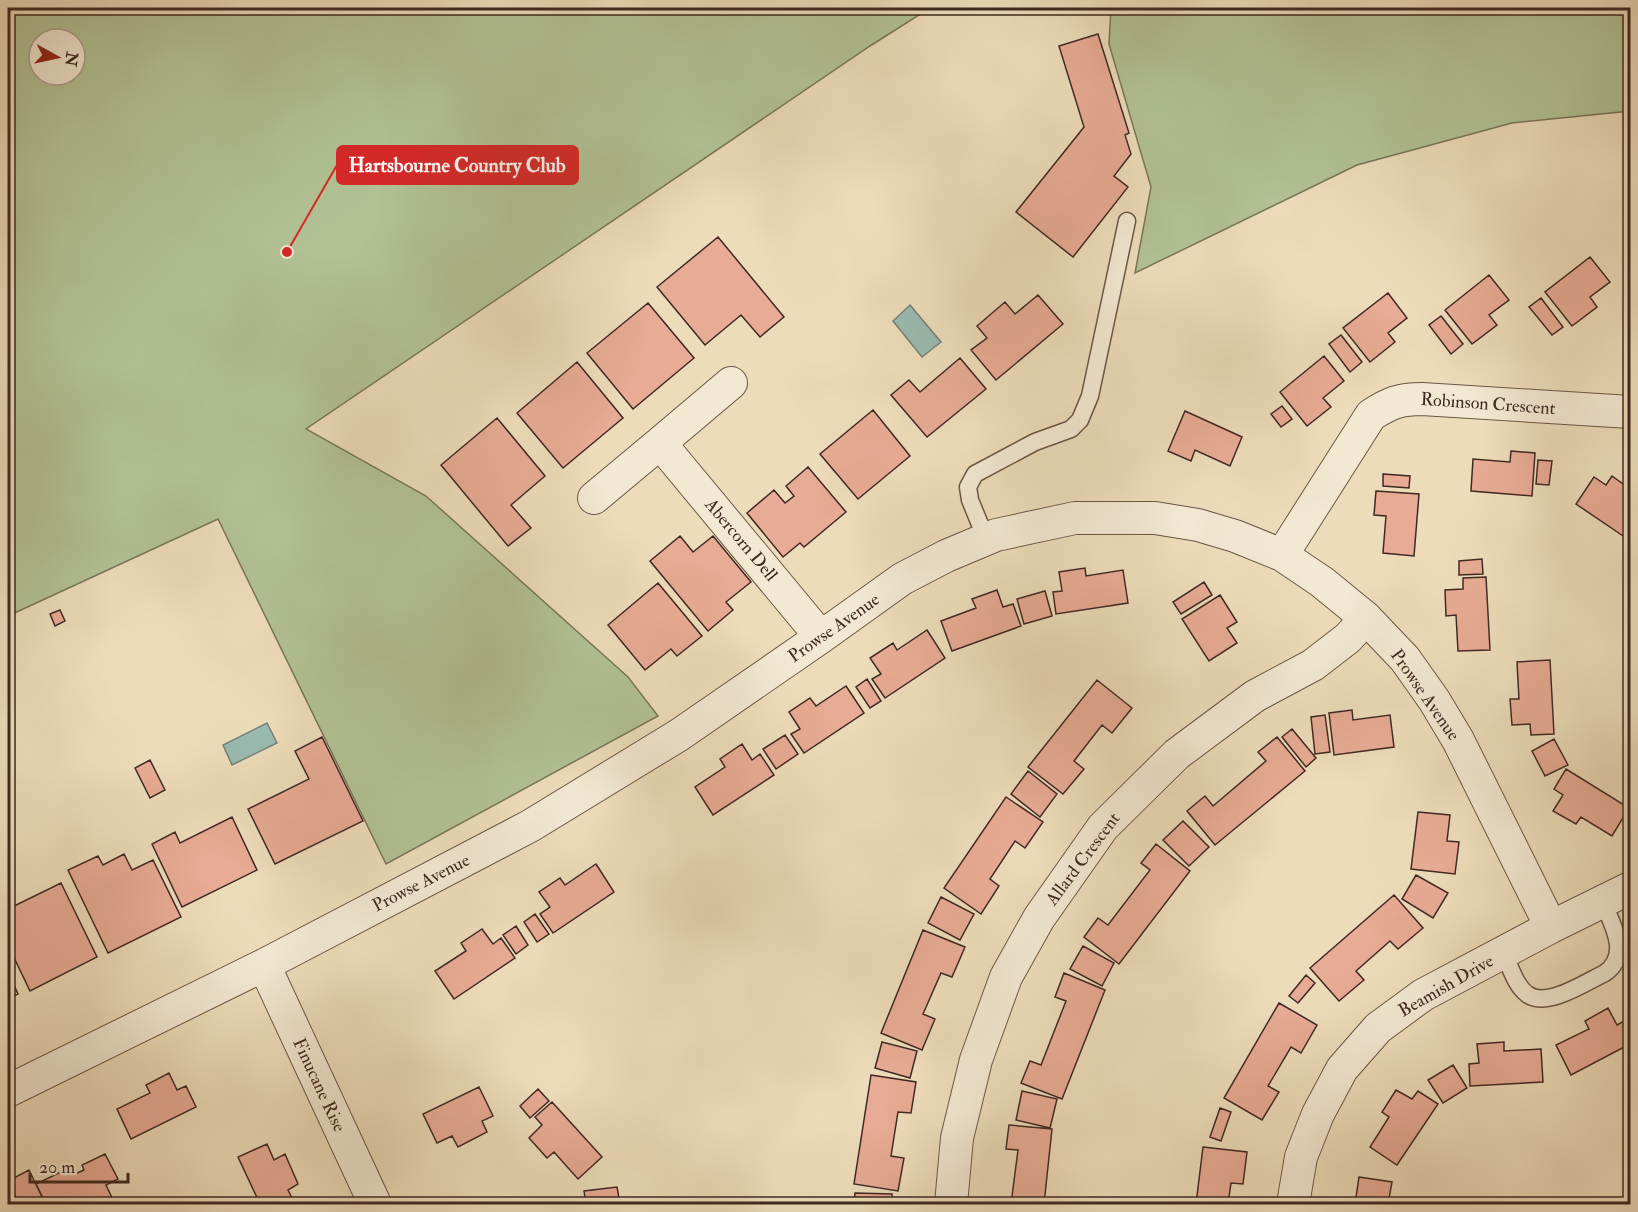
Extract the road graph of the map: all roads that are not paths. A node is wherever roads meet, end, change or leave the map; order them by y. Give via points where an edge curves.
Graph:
1 (1127, 221) dead end
2 (731, 383) dead end
3 (1630, 412) edge
4 (660, 443) junction
5 (594, 498) dead end
6 (986, 539) junction
7 (1282, 555) junction
8 (1366, 618) junction
9 (821, 638) junction
10 (1630, 888) edge
11 (1603, 902) junction
12 (1551, 927) junction
13 (1504, 953) junction
14 (264, 964) junction
15 (8, 1091) edge
16 (375, 1204) edge
17 (951, 1204) edge
18 (1293, 1204) edge

1 - 6 lane via 1090,396 1080,420 1071,429 1035,442 975,474 968,487 970,500
2 - 4 street
3 - 7 street, Robinson Crescent via 1422,399 1402,399 1386,405 1371,415
4 - 5 street
4 - 9 street, Abercorn Dell
6 - 7 street, Prowse Avenue via 1075,518 1155,518 1198,525
6 - 9 street, Prowse Avenue via 902,579
7 - 8 street, Prowse Avenue
8 - 12 street, Prowse Avenue via 1405,659 1458,740
8 - 17 street, Allard Crescent via 1314,665 1256,696 1177,754 1096,836 1039,918 1006,977 976,1060 957,1138
9 - 14 street, Prowse Avenue via 679,735 530,826
10 - 11 street, Beamish Drive
11 - 12 street, Beamish Drive
11 - 13 lane via 1619,948 1618,958 1605,973 1552,998 1540,999 1522,989
12 - 13 street, Beamish Drive
13 - 18 street, Beamish Drive via 1423,995 1378,1028 1342,1069 1301,1157
14 - 15 street, Prowse Avenue
14 - 16 street, Finucane Rise

